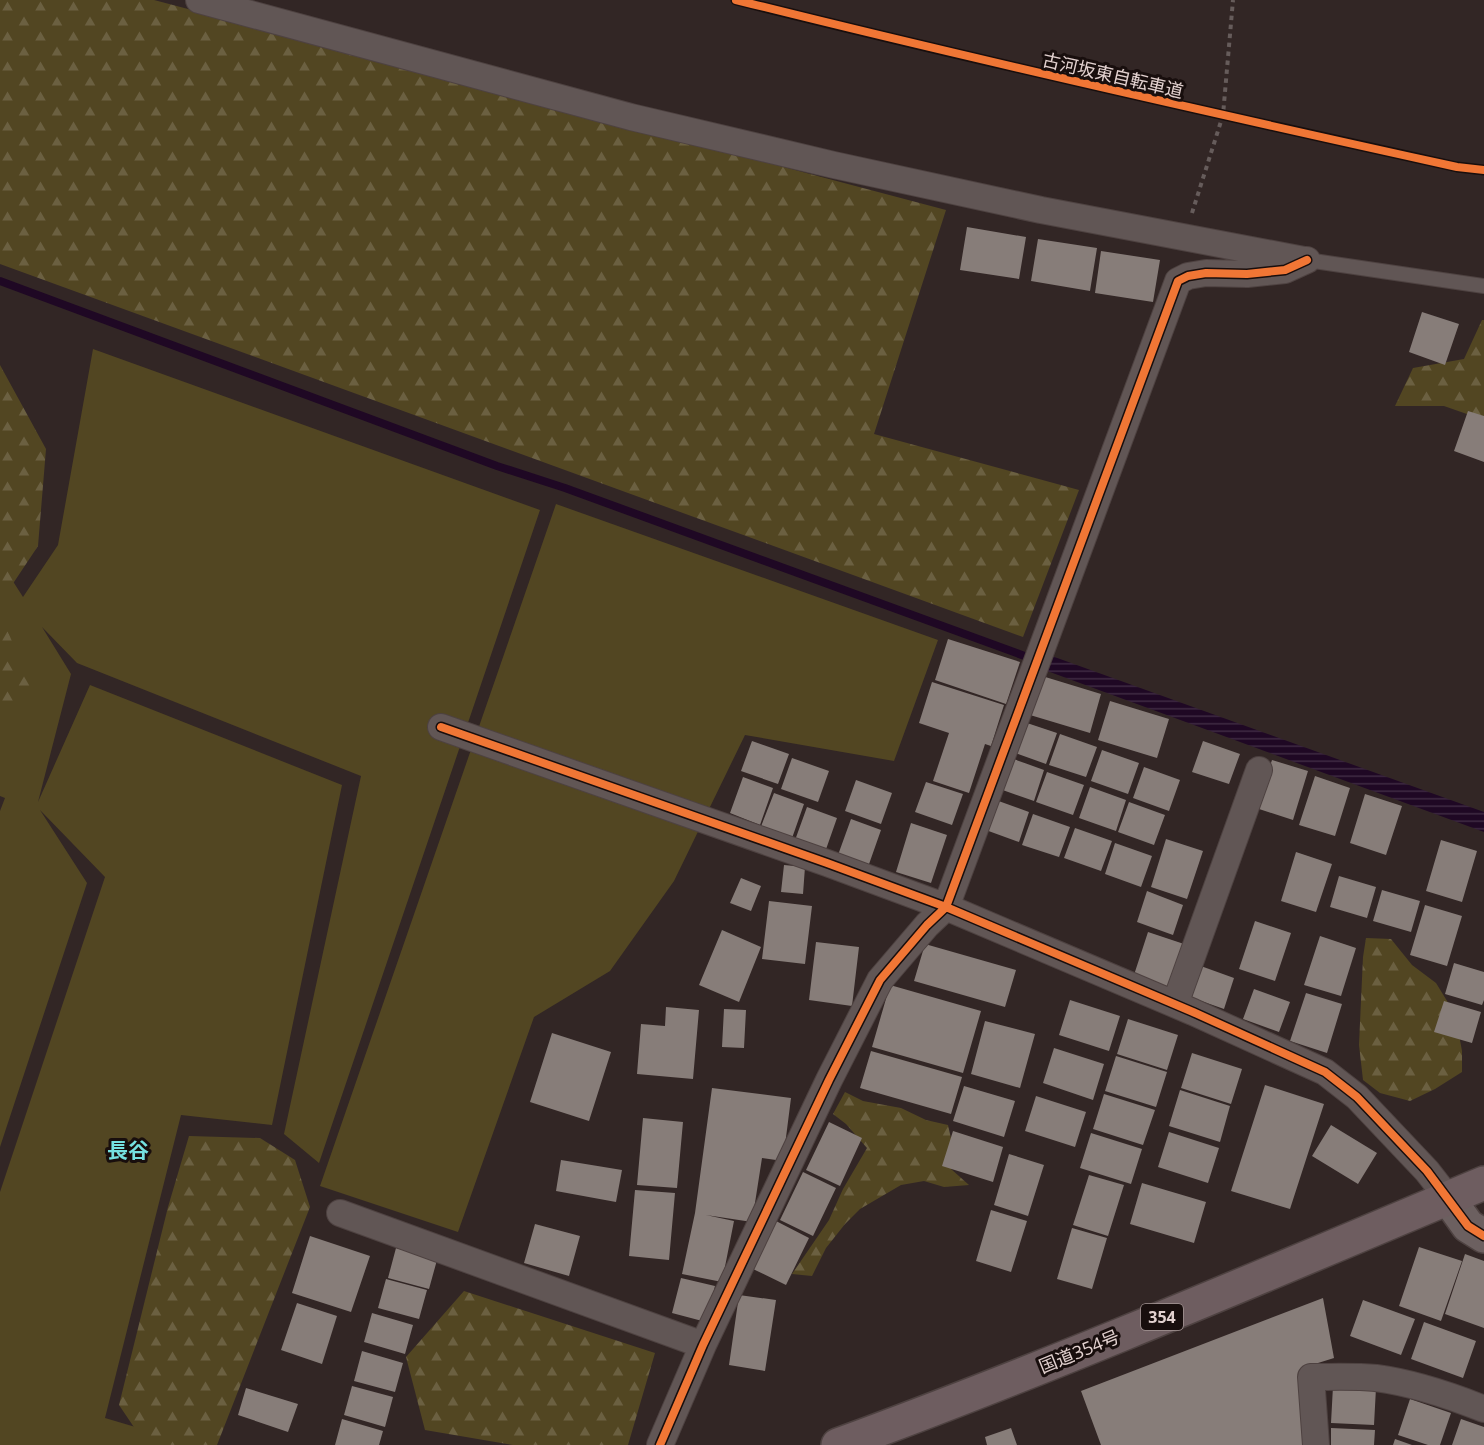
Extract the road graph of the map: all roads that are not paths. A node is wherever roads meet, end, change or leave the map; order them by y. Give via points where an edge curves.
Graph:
1 (199, 0) edge
2 (1307, 260) junction
3 (1484, 286) edge
4 (441, 727) dead end
5 (1259, 770) dead end
6 (946, 907) junction
7 (1175, 1005) junction
8 (1484, 1184) edge
9 (1448, 1198) junction
10 (340, 1213) dead end
11 (1484, 1236) edge
12 (703, 1345) junction
13 (1484, 1409) edge
14 (897, 1434) edge
15 (660, 1445) edge
16 (838, 1445) edge
17 (1316, 1445) edge

1 - 2 street via 574,102 834,165 1029,208
2 - 3 lane
2 - 6 street via 1285,270 1206,273 1178,281
4 - 6 street
5 - 7 street
6 - 7 street
6 - 12 street via 880,980
7 - 9 street via 1325,1072 1357,1097 1427,1170
8 - 9 highway, 国道354号 / 354
9 - 11 street via 1468,1226
9 - 14 highway, 国道354号 / 354 via 1096,1344
10 - 12 street
12 - 15 street
13 - 17 street via 1415,1385 1375,1378 1311,1377
14 - 16 highway, 国道354号 / 354

